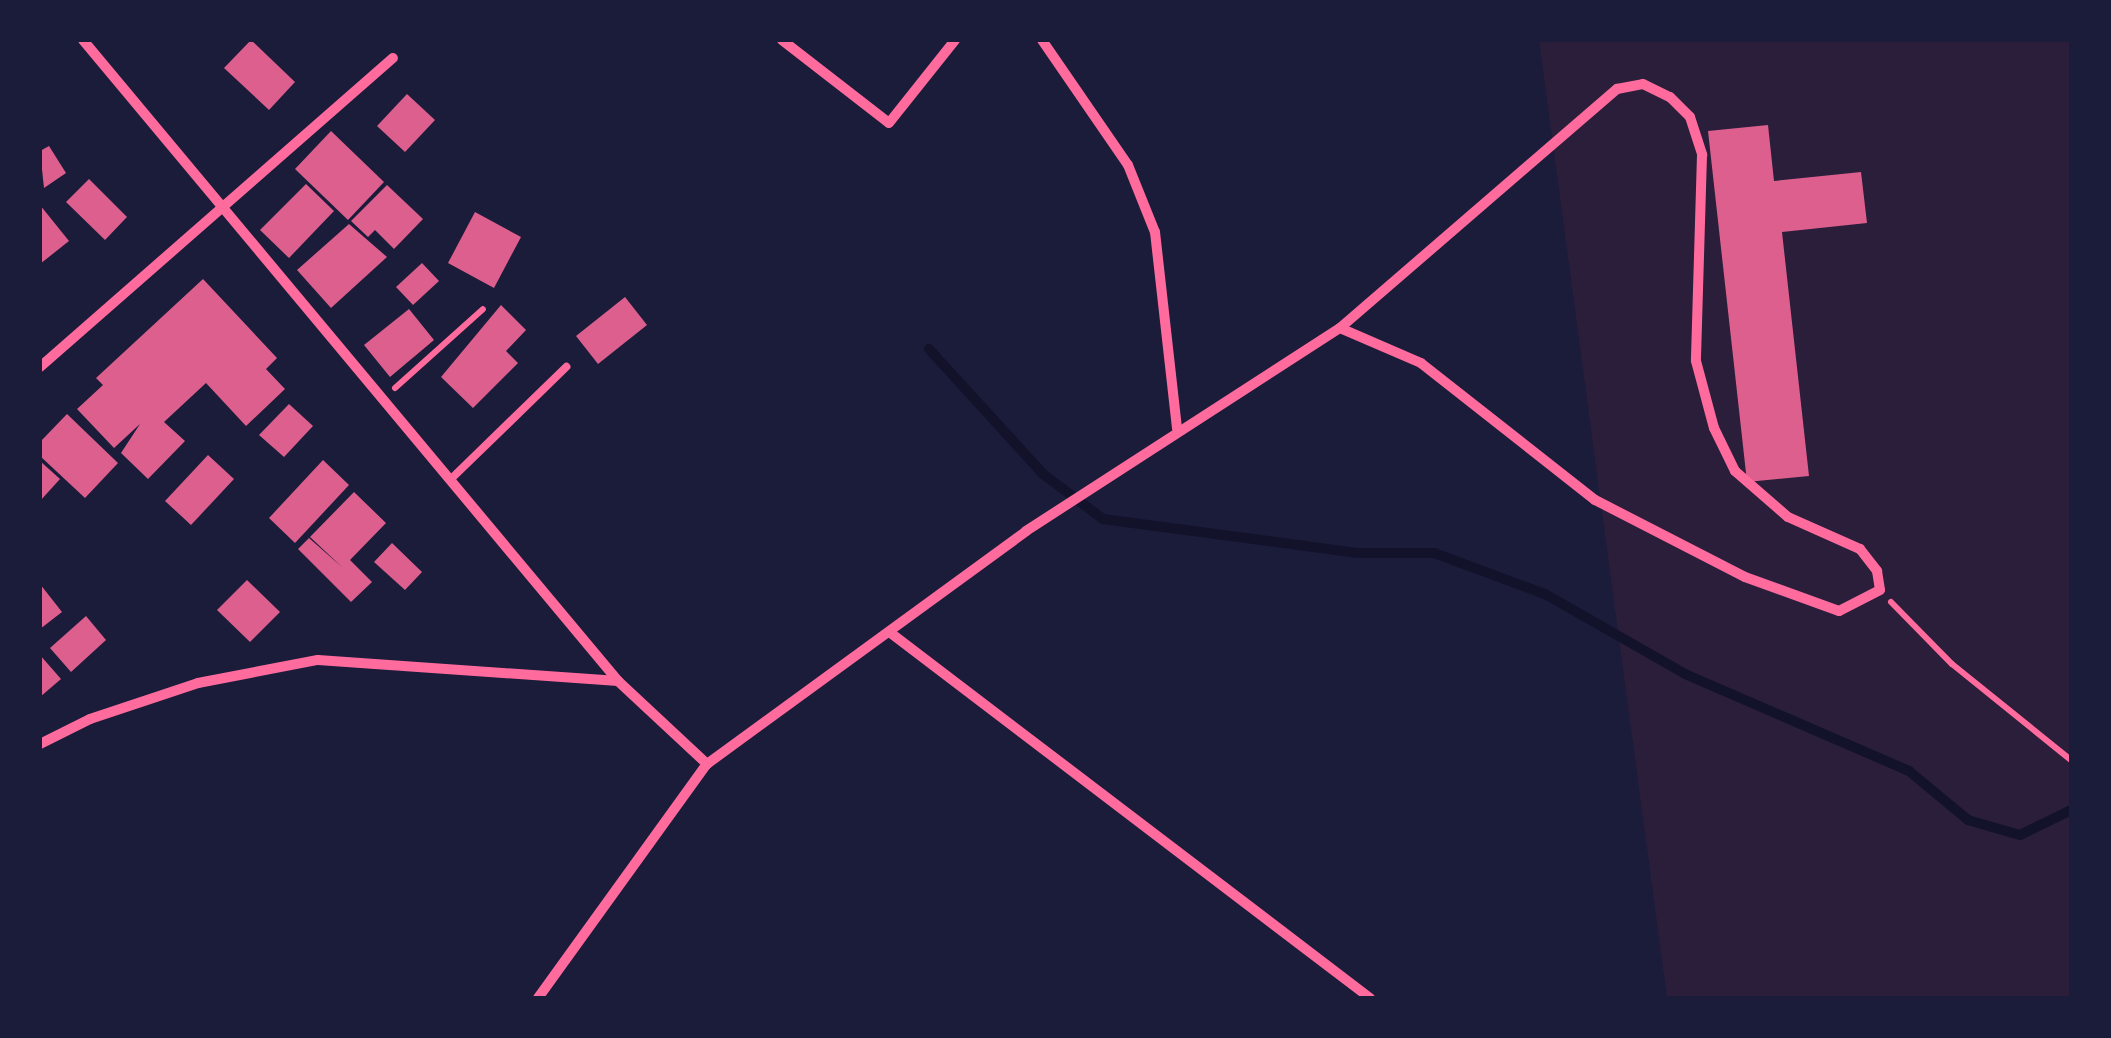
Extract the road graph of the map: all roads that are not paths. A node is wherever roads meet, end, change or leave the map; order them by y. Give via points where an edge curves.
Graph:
1 (82, 40) edge
2 (782, 40) edge
3 (955, 40) edge
4 (1042, 40) edge
5 (394, 58) dead end
6 (216, 207) junction
7 (1340, 328) junction
8 (40, 367) edge
9 (566, 368) dead end
10 (1177, 429) junction
11 (452, 479) junction
12 (892, 634) junction
13 (618, 681) junction
14 (40, 744) edge
15 (707, 764) junction
16 (538, 998) edge
17 (1370, 998) edge

1 - 6 street
2 - 3 street via 890,123
4 - 10 street via 1128,165 1155,232
5 - 6 street
6 - 8 street
6 - 11 street
7 - 7 street via 1421,363 1595,500 1744,577 1839,611 1862,605 1880,590 1877,571 1860,549 1760,498 1735,470 1714,428 1696,361 1702,155 1690,117 1644,84 1617,89 1588,110
7 - 10 street
9 - 11 lane
10 - 12 street via 1026,531
11 - 13 street
12 - 15 street
12 - 17 street
13 - 14 street via 318,660 198,682 90,719
13 - 15 street
15 - 16 street

